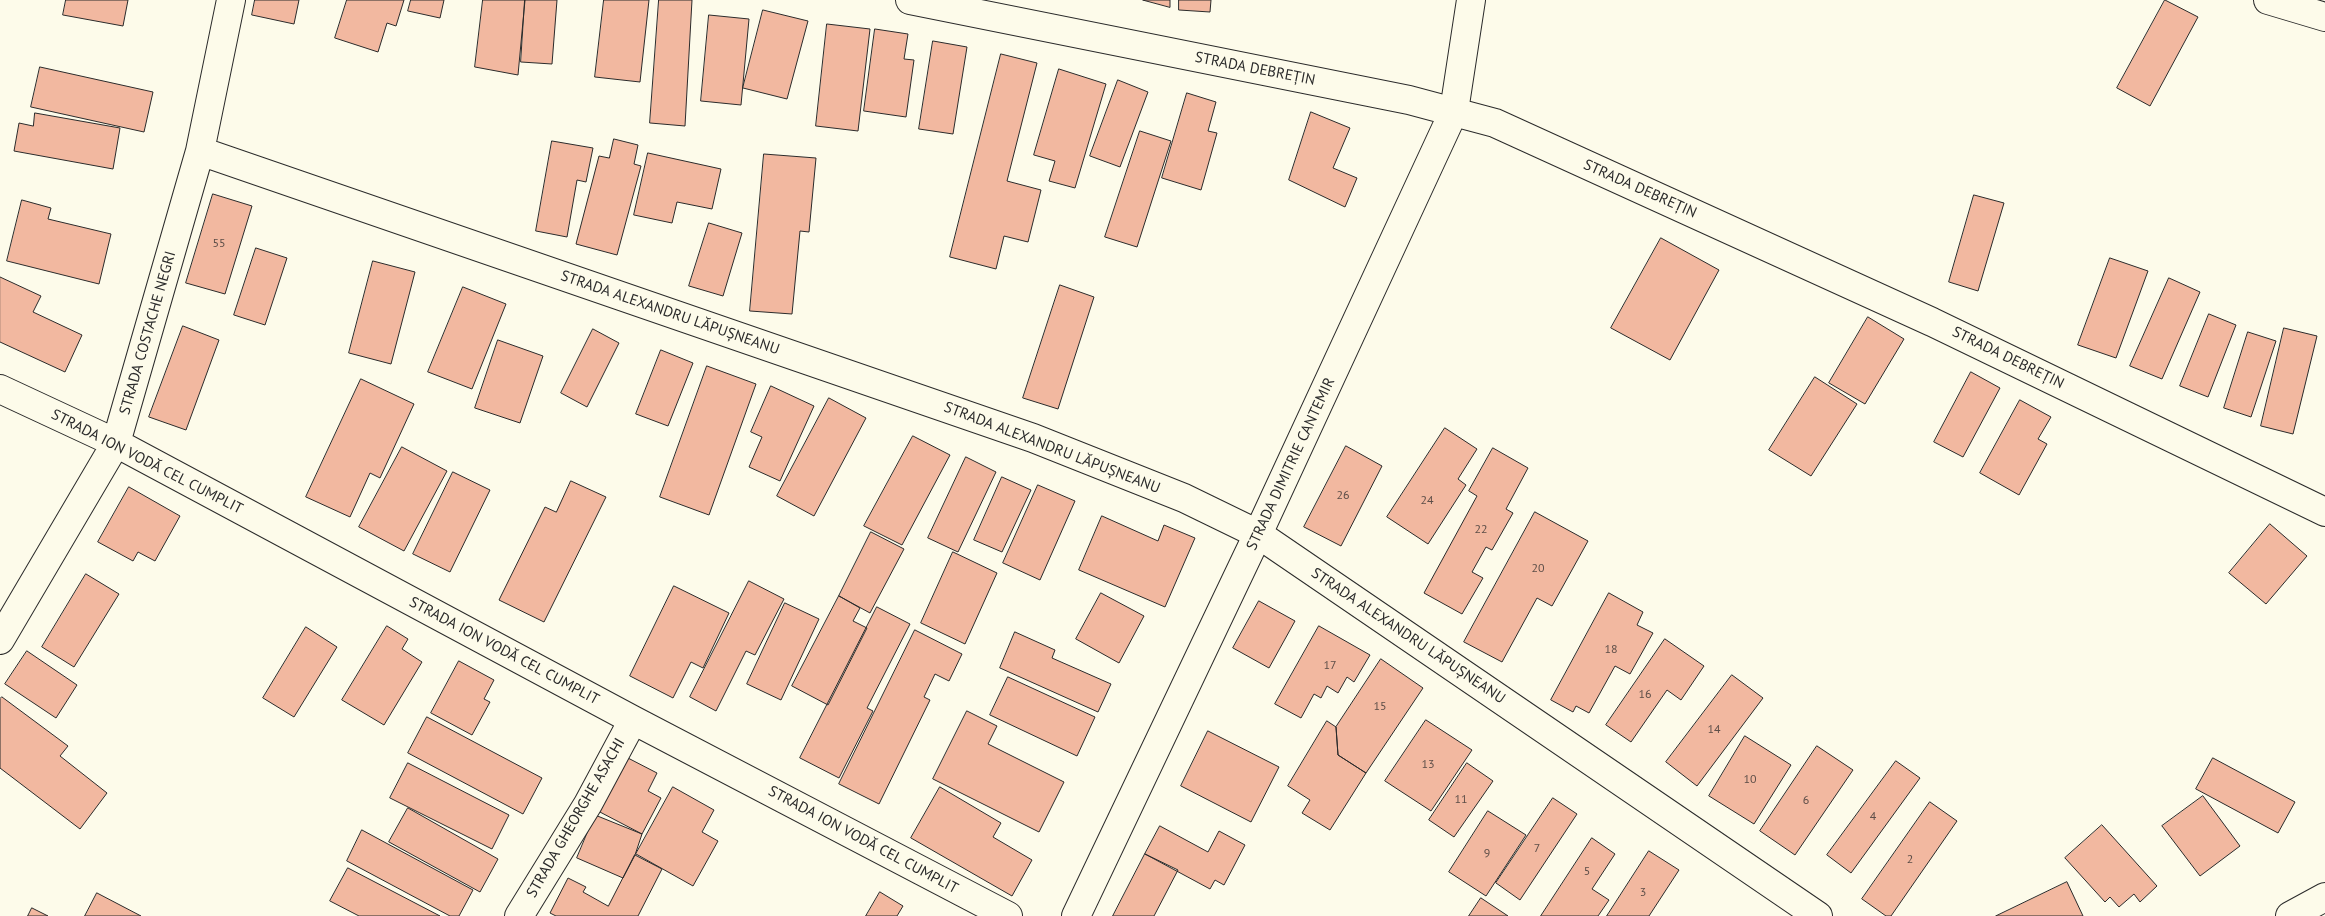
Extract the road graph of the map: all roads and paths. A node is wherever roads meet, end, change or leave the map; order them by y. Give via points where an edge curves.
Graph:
1 (231, 0) edge
2 (910, 0) edge
3 (1471, 0) edge
4 (2268, 0) edge
5 (2325, 17) edge
6 (1454, 111) junction
7 (200, 151) junction
8 (0, 389) edge
9 (116, 442) junction
10 (2325, 512) edge
11 (1258, 534) junction
12 (0, 640) edge
13 (633, 720) junction
14 (2325, 897) edge
15 (2296, 915) edge
16 (519, 916) edge
17 (1008, 916) edge
18 (1076, 916) edge
19 (1818, 916) edge

1 - 7 street, STRADA COSTACHE NEGRI
2 - 6 street, STRADA DEBREȚIN
3 - 6 street, STRADA DIMITRIE CANTEMIR
4 - 5 street
6 - 10 street, STRADA DEBREȚIN via 1495,123 1932,322
6 - 11 street, STRADA DIMITRIE CANTEMIR
7 - 9 street, STRADA COSTACHE NEGRI
7 - 11 street, STRADA ALEXANDRU LĂPUȘNEANU via 1033,438 1184,498
8 - 9 street, STRADA ION VODĂ CEL CUMPLIT
9 - 12 street, STRADA COSTACHE NEGRI
9 - 13 street, STRADA ION VODĂ CEL CUMPLIT
11 - 18 street, STRADA DIMITRIE CANTEMIR
11 - 19 street, STRADA ALEXANDRU LĂPUȘNEANU
13 - 16 street, STRADA GHEORGHE ASACHI via 588,804
13 - 17 street, STRADA ION VODĂ CEL CUMPLIT
14 - 15 street

